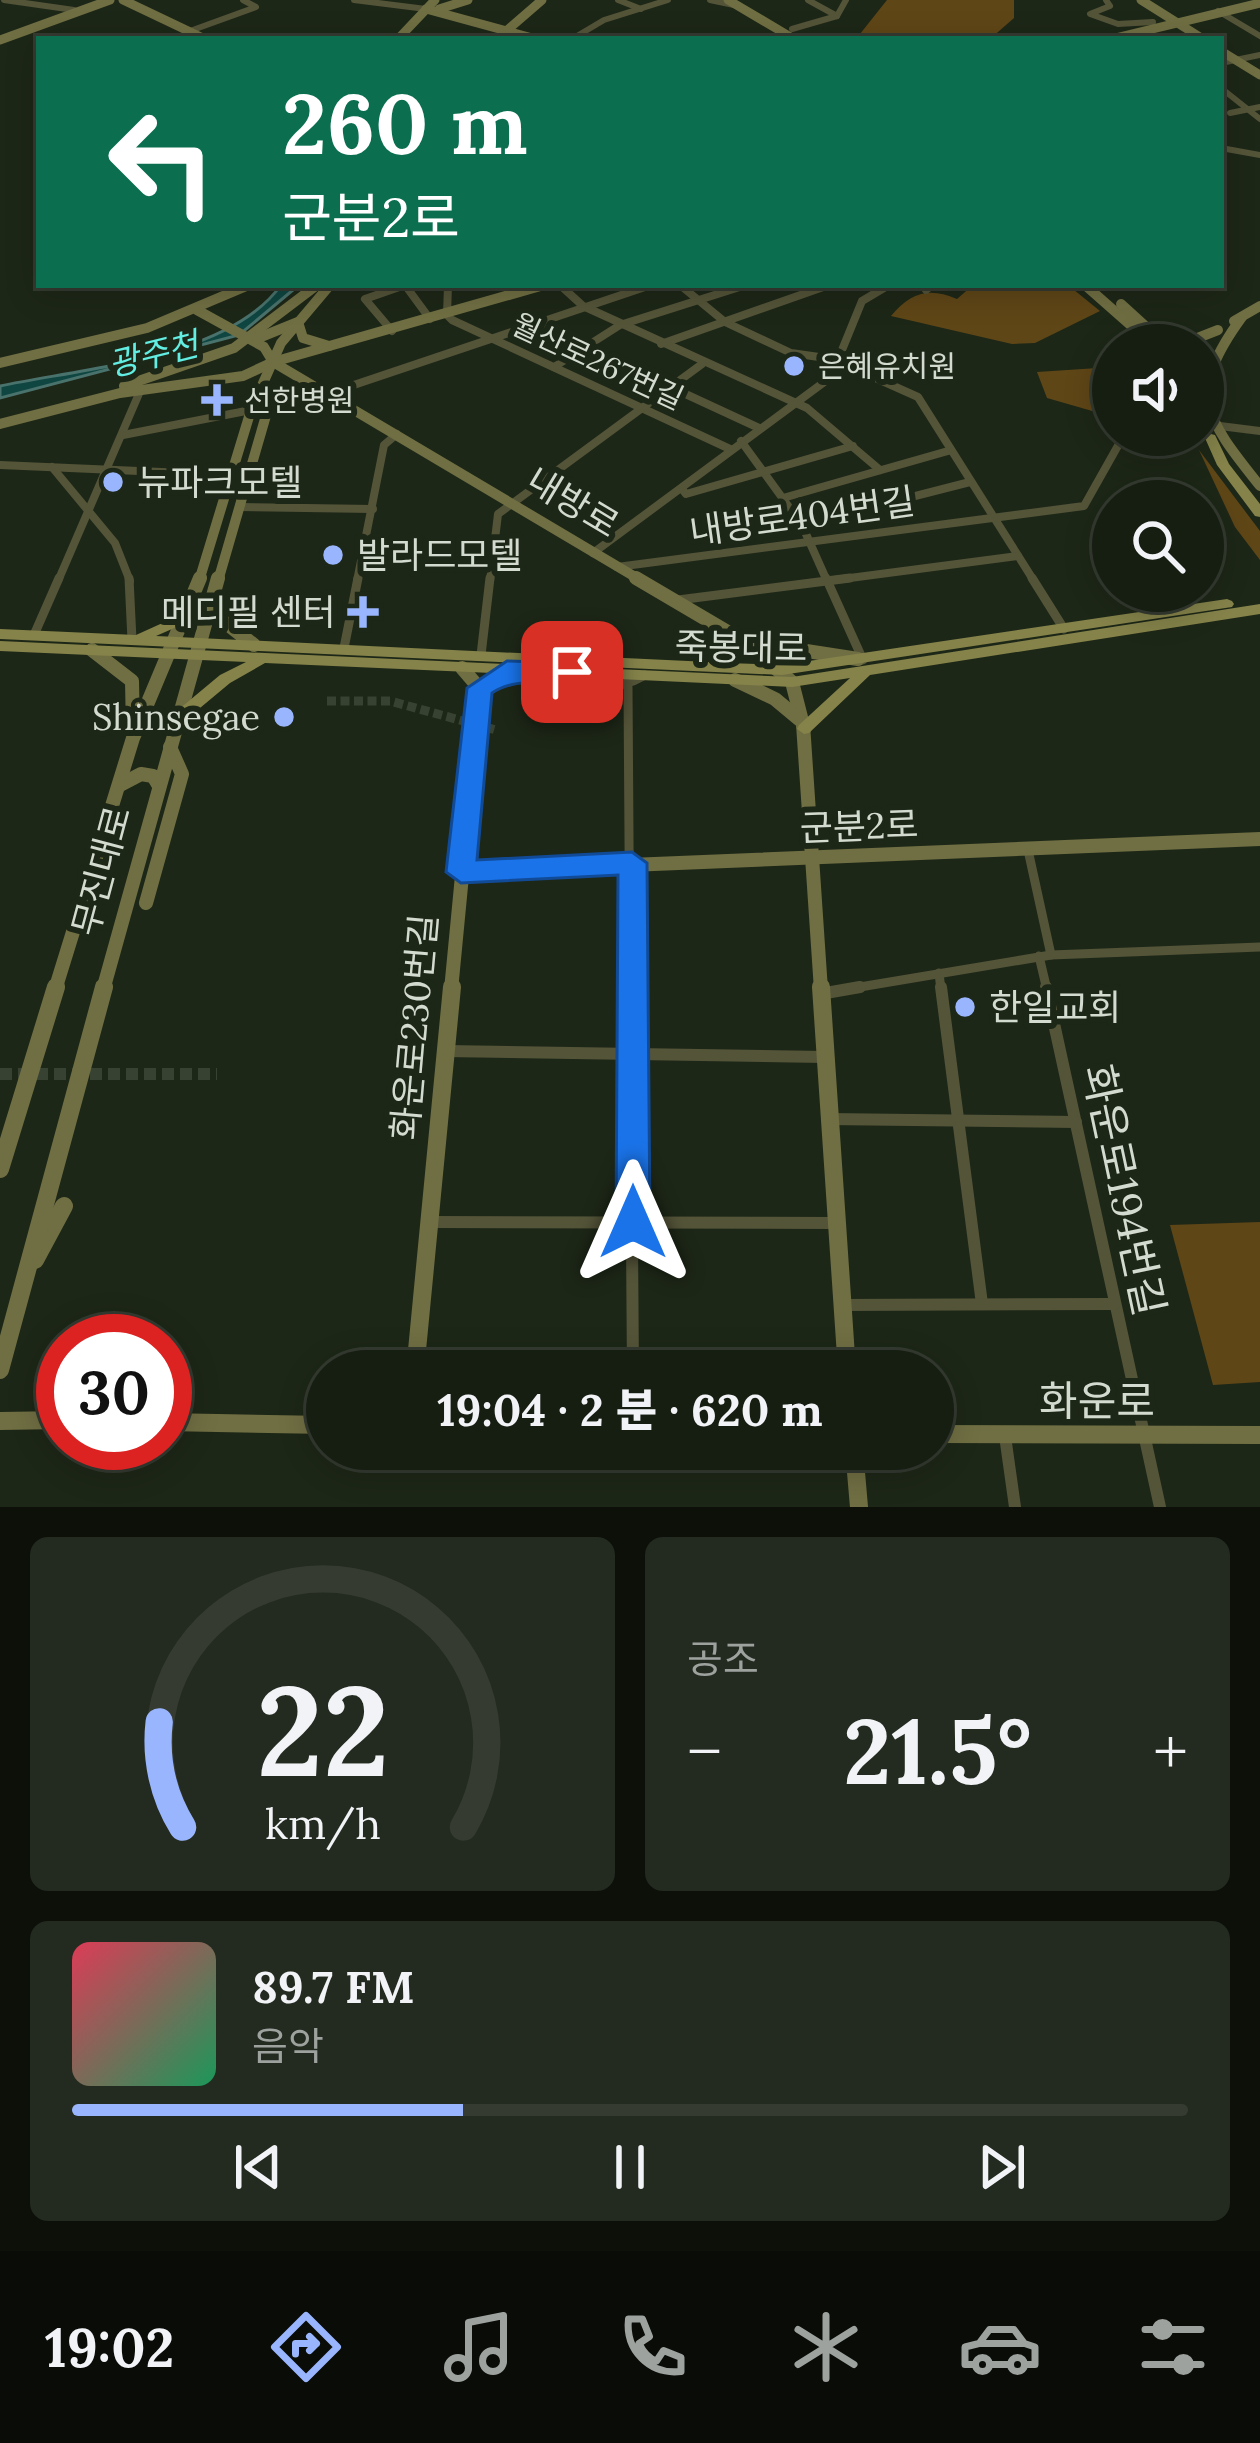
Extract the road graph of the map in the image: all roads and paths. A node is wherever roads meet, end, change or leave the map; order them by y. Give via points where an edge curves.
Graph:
1 (69, 0) edge
2 (110, 0) edge
3 (123, 0) edge
4 (243, 0) edge
5 (354, 0) edge
6 (435, 0) edge
7 (468, 0) edge
8 (542, 0) edge
9 (618, 0) edge
10 (668, 0) edge
11 (710, 0) edge
12 (728, 0) edge
13 (808, 0) edge
14 (846, 0) edge
15 (1106, 0) edge
16 (394, 2) edge
17 (2, 3) edge
18 (742, 3) edge
19 (1145, 3) edge
20 (1260, 4) edge
21 (61, 7) junction
22 (426, 9) junction
23 (74, 10) junction
24 (641, 10) junction
25 (1218, 11) junction
26 (1203, 14) junction
27 (837, 16) junction
28 (1174, 21) junction
29 (1153, 25) junction
30 (507, 30) junction
31 (190, 31) junction
32 (1136, 32) junction
33 (793, 34) edge
34 (199, 36) edge
35 (401, 36) edge
36 (413, 36) edge
37 (500, 36) edge
38 (526, 36) edge
39 (577, 36) edge
40 (1122, 36) edge
41 (1142, 36) edge
42 (1198, 36) edge
43 (1260, 37) edge
44 (0, 40) edge
45 (1224, 53) edge
46 (1260, 55) edge
47 (1236, 60) junction
48 (1224, 62) edge
49 (1260, 75) edge
50 (1224, 90) edge
51 (1256, 108) edge
52 (1230, 113) dead end
53 (1260, 119) edge
54 (1224, 149) edge
55 (1242, 152) junction
56 (1260, 155) edge
57 (1232, 159) dead end
58 (312, 288) edge
59 (327, 288) edge
60 (396, 288) edge
61 (407, 288) edge
62 (448, 288) edge
63 (534, 288) edge
64 (563, 288) edge
65 (642, 288) edge
66 (684, 288) edge
67 (736, 288) edge
68 (801, 288) edge
69 (823, 288) edge
70 (884, 288) edge
71 (1088, 288) edge
72 (1103, 288) edge
73 (233, 289) edge
74 (809, 295) junction
75 (698, 300) junction
76 (1260, 306) edge
77 (583, 307) junction
78 (197, 310) junction
79 (447, 315) junction
80 (1242, 317) junction
81 (430, 320) junction
82 (216, 321) junction
83 (298, 322) junction
84 (725, 322) junction
85 (532, 323) junction
86 (1129, 324) edge
87 (1145, 324) edge
88 (620, 325) junction
89 (1224, 327) edge
90 (147, 328) junction
91 (229, 328) junction
92 (392, 331) junction
93 (490, 336) junction
94 (251, 340) junction
95 (661, 344) junction
96 (1224, 344) edge
97 (337, 347) junction
98 (584, 348) junction
99 (0, 362) edge
100 (273, 362) junction
101 (836, 363) junction
102 (702, 364) junction
103 (554, 367) junction
104 (302, 379) junction
105 (669, 387) junction
106 (142, 389) junction
107 (264, 391) junction
108 (327, 394) junction
109 (92, 400) junction
110 (799, 405) junction
111 (638, 408) junction
112 (251, 410) junction
113 (3, 418) edge
114 (759, 428) junction
115 (1224, 429) edge
116 (1260, 430) edge
117 (397, 434) junction
118 (123, 435) junction
119 (741, 441) junction
120 (1224, 443) edge
121 (853, 446) junction
122 (1224, 446) edge
123 (730, 449) junction
124 (1224, 450) edge
125 (948, 451) junction
126 (1112, 456) edge
127 (1220, 456) edge
128 (0, 465) edge
129 (52, 466) junction
130 (108, 469) junction
131 (880, 470) junction
132 (764, 473) junction
133 (231, 475) junction
134 (1260, 477) edge
135 (970, 482) junction
136 (1260, 486) edge
137 (682, 490) junction
138 (782, 498) junction
139 (1260, 499) edge
140 (511, 503) junction
141 (239, 508) junction
142 (373, 509) junction
143 (90, 510) junction
144 (1260, 513) edge
145 (993, 516) junction
146 (802, 525) junction
147 (812, 544) junction
148 (593, 553) junction
149 (1018, 556) junction
150 (617, 568) junction
151 (829, 583) junction
152 (1260, 599) edge
153 (672, 600) junction
154 (213, 602) junction
155 (190, 609) junction
156 (1260, 609) edge
157 (1064, 629) junction
158 (726, 633) junction
159 (0, 634) edge
160 (34, 635) junction
161 (132, 640) junction
162 (743, 641) junction
163 (0, 646) edge
164 (173, 648) junction
165 (344, 648) junction
166 (198, 649) junction
167 (92, 650) junction
168 (259, 652) junction
169 (901, 654) junction
170 (482, 655) junction
171 (865, 665) junction
172 (711, 667) junction
173 (462, 668) junction
174 (887, 668) junction
175 (507, 670) junction
176 (538, 671) junction
177 (645, 675) junction
178 (791, 676) junction
179 (735, 680) junction
180 (628, 687) junction
181 (480, 688) junction
182 (177, 719) junction
183 (804, 729) junction
184 (133, 738) junction
185 (170, 747) junction
186 (119, 786) junction
187 (159, 786) junction
188 (1260, 839) edge
189 (1028, 850) junction
190 (812, 857) junction
191 (632, 863) junction
192 (461, 872) junction
193 (146, 903) dead end
194 (1260, 947) edge
195 (1045, 956) junction
196 (939, 973) junction
197 (820, 994) junction
198 (445, 1051) junction
199 (633, 1053) junction
200 (824, 1057) junction
201 (827, 1119) junction
202 (958, 1121) junction
203 (1076, 1123) junction
204 (0, 1168) edge
205 (64, 1206) dead end
206 (429, 1222) junction
207 (633, 1222) junction
208 (835, 1223) junction
209 (24, 1281) junction
210 (982, 1304) junction
211 (1115, 1304) junction
212 (841, 1305) junction
213 (417, 1350) edge
214 (633, 1350) edge
215 (845, 1350) edge
216 (0, 1370) edge
217 (36, 1420) edge
218 (0, 1421) edge
219 (192, 1422) edge
220 (306, 1425) edge
221 (954, 1435) edge
222 (1260, 1435) edge
223 (1005, 1436) junction
224 (1145, 1438) junction
225 (856, 1470) edge
226 (859, 1507) edge
227 (1015, 1507) edge
228 (1160, 1507) edge

1 - 21 street
2 - 23 street
3 - 31 street
4 - 31 street via 256,7
5 - 16 street
6 - 22 street
7 - 22 street
8 - 30 street
9 - 24 street
10 - 24 street
11 - 18 street
12 - 18 street
13 - 27 street
14 - 27 street
15 - 29 street via 1110,6 1090,14
16 - 22 street
17 - 21 street
18 - 33 street
19 - 26 street
19 - 28 street
19 - 29 street
20 - 25 street
21 - 23 street
22 - 30 street
22 - 35 street
22 - 36 street
23 - 44 street
24 - 39 street
25 - 26 street
25 - 43 street
26 - 28 street
26 - 42 street
27 - 33 street
28 - 29 street
28 - 42 street
29 - 32 street
29 - 42 street
30 - 37 street
30 - 38 street
31 - 34 street
32 - 40 street
32 - 41 street
45 - 47 street
46 - 47 street
47 - 48 street
47 - 49 street
50 - 51 street
51 - 52 street
51 - 53 street
54 - 55 street
55 - 56 street
55 - 57 street
58 - 109 street via 234,348
59 - 83 street, 무진대로
60 - 92 street via 365,299
61 - 81 street
62 - 79 street
63 - 79 street
64 - 77 street
65 - 77 street
66 - 75 street
67 - 75 street
68 - 74 street
69 - 74 street
70 - 101 street via 862,301
71 - 86 street
72 - 87 street
73 - 78 street
73 - 91 street
74 - 84 street
75 - 84 street
75 - 88 street
76 - 80 street
77 - 85 street
77 - 88 street
78 - 82 street
78 - 90 street
79 - 81 street
79 - 93 street, 월산로267번길
80 - 89 street
80 - 96 street
81 - 92 street
82 - 90 street
82 - 91 street
83 - 94 street
83 - 97 street via 303,338
83 - 100 street, 무진대로
84 - 95 street
84 - 101 street
85 - 93 street
85 - 98 street
88 - 95 street
88 - 98 street
90 - 99 street
91 - 94 street
92 - 97 street
93 - 103 street, 월산로267번길
93 - 108 street
94 - 100 street
95 - 102 street
97 - 100 street
97 - 104 street via 309,362
98 - 103 street
98 - 105 street
100 - 104 street, 내방로
100 - 106 street via 243,376
100 - 107 street, 무진대로
101 - 110 street
101 - 125 street via 913,393
102 - 105 street
102 - 110 street
103 - 111 street, 월산로267번길
104 - 108 street, 내방로
105 - 111 street
105 - 114 street
106 - 109 street
106 - 118 street
107 - 112 street, 무진대로
107 - 141 street, 무진대로 via 267,412
108 - 117 street, 내방로
109 - 113 street
110 - 114 street
110 - 121 street
111 - 123 street, 월산로267번길
111 - 140 street
112 - 118 street
112 - 133 street, 무진대로
114 - 119 street
115 - 116 street
117 - 140 street, 내방로
117 - 142 street via 384,445
118 - 130 street
119 - 123 street
119 - 132 street
120 - 134 street
121 - 131 street
121 - 132 street
122 - 136 street
123 - 137 street
124 - 139 street
125 - 131 street
125 - 135 street
126 - 145 street, 내방로404번길 via 1084,506
127 - 144 main road
128 - 129 street
129 - 130 street
129 - 143 street
130 - 133 street
130 - 143 street
131 - 138 street
132 - 137 street
132 - 138 street
133 - 155 street, 무진대로
135 - 145 street
135 - 146 street
137 - 148 street
138 - 146 street
140 - 148 street, 내방로
140 - 170 street via 498,514
141 - 142 street
141 - 154 street, 무진대로
142 - 165 street
143 - 160 street
143 - 161 street via 130,567
145 - 147 street, 내방로404번길
145 - 149 street
146 - 147 street
147 - 150 street, 내방로404번길
147 - 151 street
148 - 150 street, 내방로
149 - 151 street
149 - 157 street
150 - 153 street, 내방로
151 - 153 street
151 - 171 street
152 - 157 main road, 죽봉대로
153 - 158 street, 내방로
154 - 166 street, 무진대로
154 - 168 street
155 - 161 main road
155 - 164 street, 무진대로
156 - 174 main road, 죽봉대로
157 - 169 main road, 죽봉대로
158 - 162 street, 내방로
158 - 172 main road via 734,650
159 - 160 main road, 죽봉대로
160 - 161 main road, 죽봉대로
161 - 164 main road, 죽봉대로
162 - 171 street
162 - 178 street, 내방로
163 - 167 main road, 죽봉대로
164 - 166 main road, 죽봉대로
164 - 167 main road, 죽봉대로
164 - 184 street, 무진대로
165 - 168 main road, 죽봉대로
165 - 170 main road, 죽봉대로
166 - 168 main road, 죽봉대로
166 - 182 street, 무진대로
167 - 184 street via 132,681
168 - 173 main road, 죽봉대로
168 - 182 main road
169 - 171 main road, 죽봉대로
169 - 174 main road via 880,662
170 - 172 main road, 죽봉대로
171 - 174 main road, 죽봉대로
171 - 178 main road, 죽봉대로
171 - 183 main road
172 - 178 main road, 죽봉대로
173 - 175 main road, 죽봉대로
173 - 181 street
175 - 176 main road, 죽봉대로
175 - 181 main road
176 - 177 main road, 죽봉대로
176 - 180 street via 559,683
177 - 179 main road, 죽봉대로
177 - 180 street
178 - 179 main road, 죽봉대로
178 - 183 street
179 - 183 street via 792,710
180 - 191 street
181 - 192 street, 화운로230번길
182 - 185 street, 무진대로
183 - 190 street
184 - 186 street, 무진대로
185 - 187 street, 무진대로
185 - 193 street via 182,774
186 - 187 street via 141,774
186 - 204 street, 무진대로
187 - 209 street, 무진대로
188 - 189 street, 군분2로
189 - 190 street, 군분2로
189 - 195 street, 화운로194번길
190 - 191 street, 군분2로
190 - 197 street
191 - 192 street, 군분2로
191 - 199 street
192 - 198 street, 화운로230번길
194 - 195 street
195 - 196 street
195 - 203 street, 화운로194번길
196 - 197 street
196 - 202 street
197 - 200 street
198 - 199 street
198 - 206 street, 화운로230번길
199 - 200 street
199 - 207 street
200 - 201 street
201 - 202 street
201 - 208 street
202 - 203 street
202 - 210 street
203 - 211 street, 화운로194번길
205 - 209 street
206 - 207 street
206 - 213 street, 화운로230번길
207 - 208 street
207 - 214 street
208 - 212 street
209 - 216 street, 무진대로
210 - 211 street
210 - 212 street
211 - 224 street, 화운로194번길
212 - 215 street
217 - 218 street
219 - 220 street
221 - 223 street, 화운로
222 - 224 street, 화운로
223 - 224 street, 화운로
223 - 227 street
224 - 228 street, 화운로194번길
225 - 226 street

